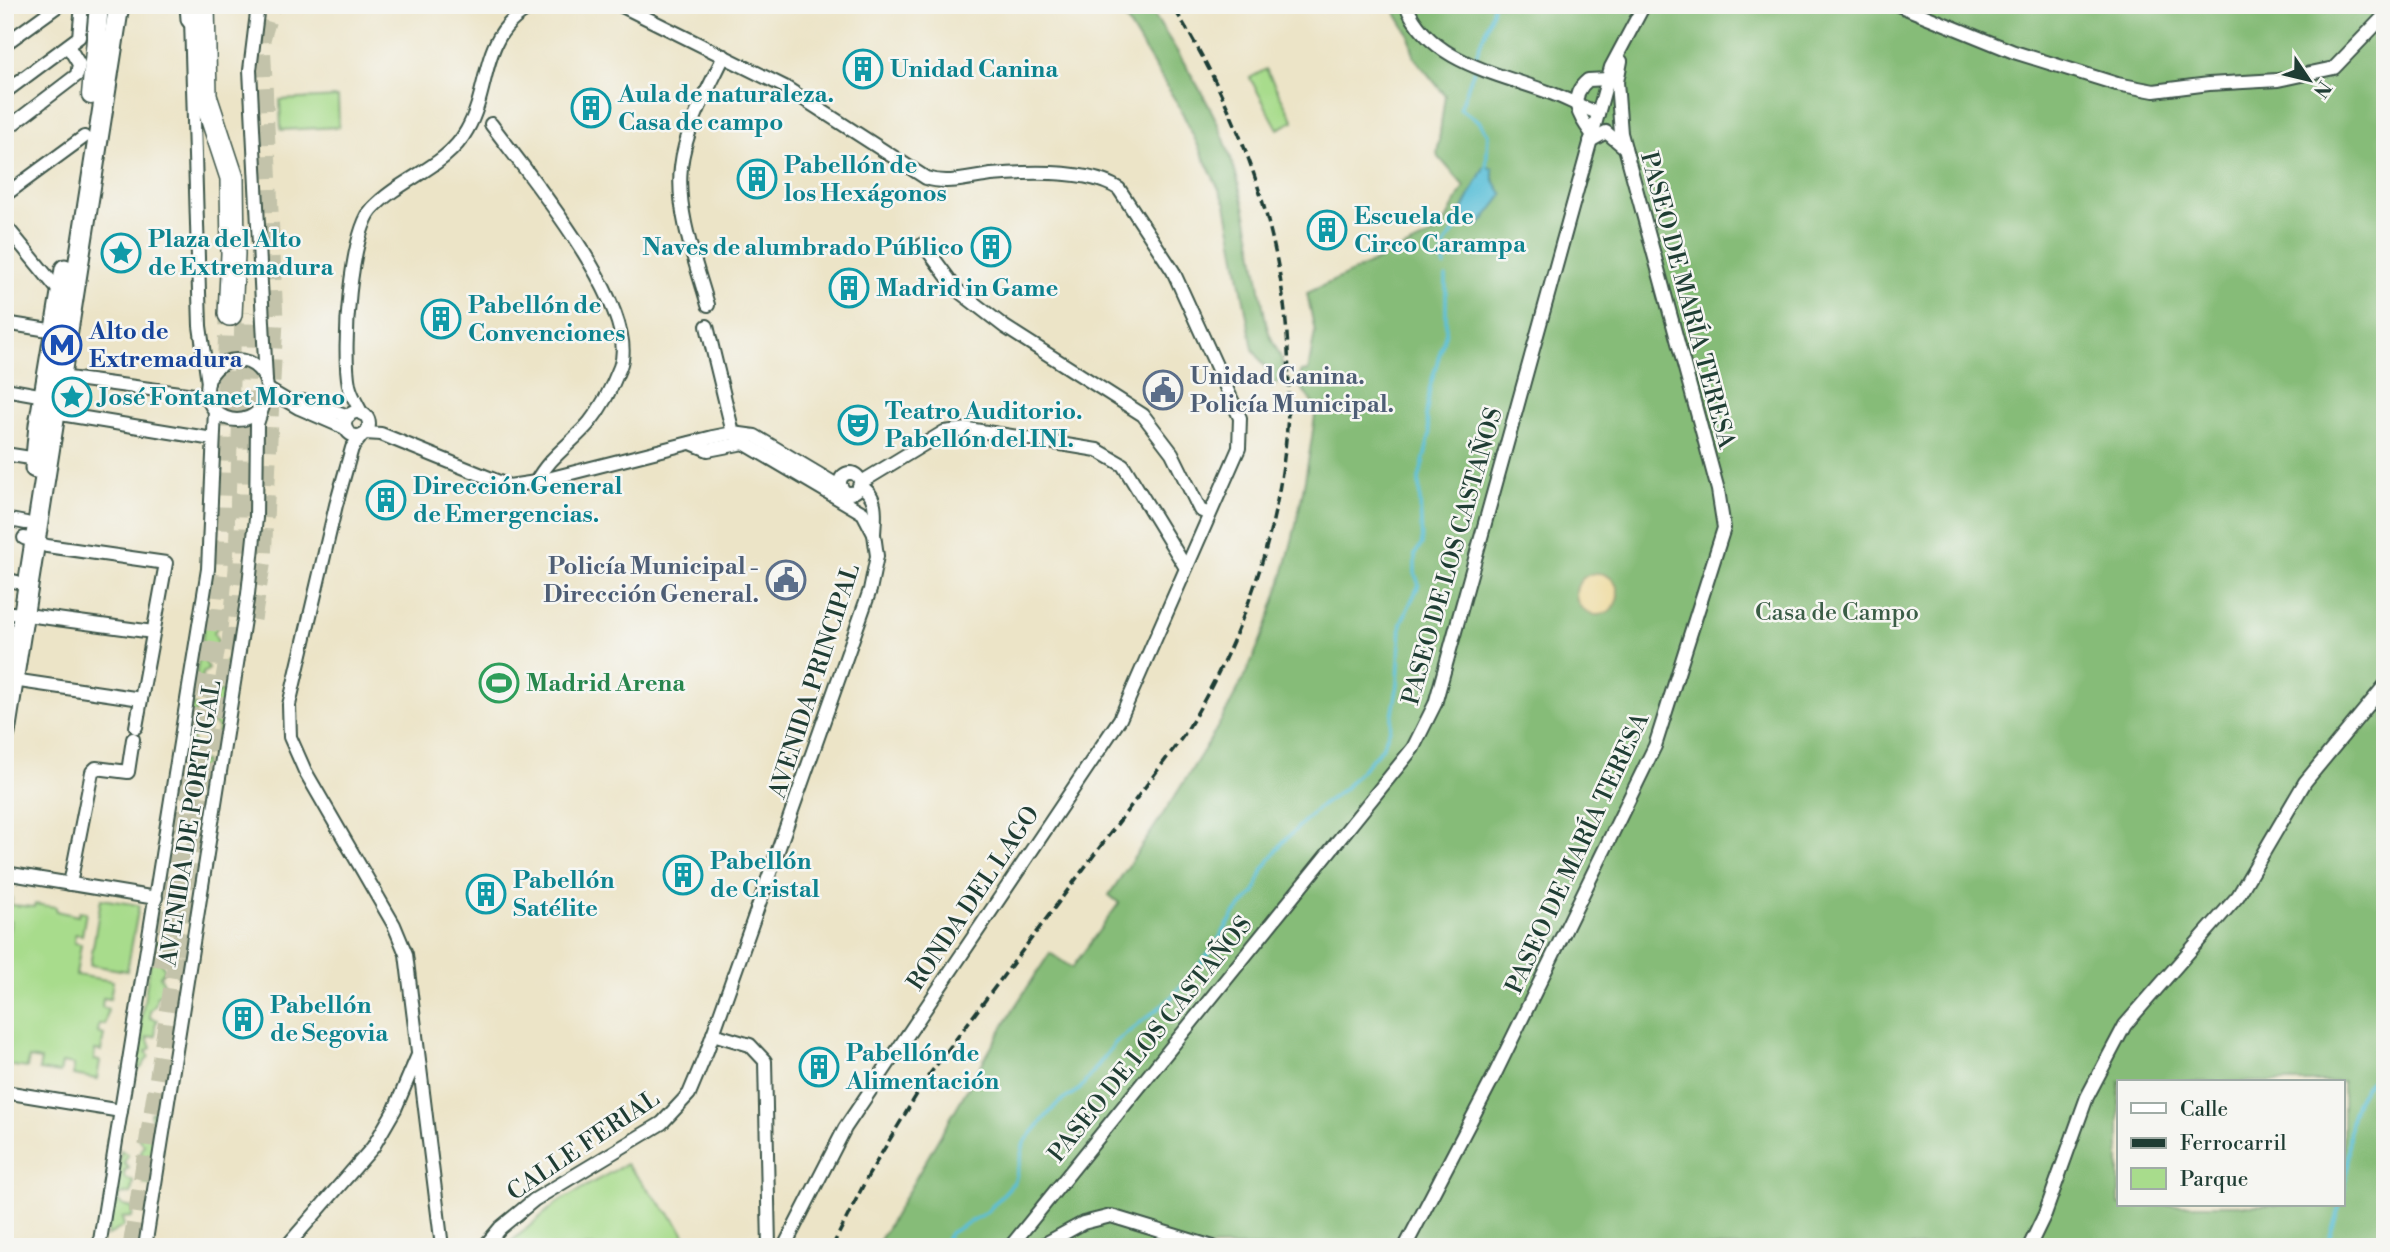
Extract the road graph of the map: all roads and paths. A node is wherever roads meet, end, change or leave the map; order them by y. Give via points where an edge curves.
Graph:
1 (59, 5) edge
2 (82, 5) edge
3 (99, 5) edge
4 (106, 5) edge
5 (119, 5) edge
6 (129, 5) edge
7 (215, 5) edge
8 (258, 5) edge
9 (537, 5) edge
10 (620, 5) edge
11 (1406, 5) edge
12 (1644, 5) edge
13 (1898, 5) edge
14 (515, 9) edge
15 (195, 10) edge
16 (2385, 15) edge
17 (71, 43) junction
18 (5, 44) edge
19 (724, 56) junction
20 (1612, 81) junction
21 (5, 92) edge
22 (91, 95) junction
23 (1576, 101) junction
24 (1597, 114) junction
25 (491, 124) dead end
26 (5, 130) edge
27 (1621, 133) junction
28 (84, 137) junction
29 (1591, 138) junction
30 (1625, 148) junction
31 (94, 158) junction
32 (5, 195) edge
33 (5, 225) edge
34 (923, 244) dead end
35 (67, 298) junction
36 (708, 305) dead end
37 (5, 323) edge
38 (707, 326) dead end
39 (55, 331) junction
40 (61, 377) junction
41 (5, 389) edge
42 (208, 390) junction
43 (265, 393) junction
44 (50, 405) junction
45 (215, 410) junction
46 (357, 425) junction
47 (733, 433) junction
48 (213, 439) junction
49 (691, 443) junction
50 (5, 454) edge
51 (37, 459) junction
52 (536, 482) junction
53 (859, 484) junction
54 (1209, 514) junction
55 (5, 519) edge
56 (874, 534) junction
57 (29, 535) junction
58 (1199, 538) junction
59 (1168, 542) junction
60 (1186, 568) junction
61 (11, 581) edge
62 (18, 613) junction
63 (153, 632) junction
64 (8, 657) edge
65 (2385, 685) edge
66 (141, 699) junction
67 (5, 733) edge
68 (5, 873) edge
69 (70, 884) junction
70 (156, 898) junction
71 (713, 1034) junction
72 (418, 1055) junction
73 (5, 1092) edge
74 (121, 1111) junction
75 (99, 1247) edge
76 (145, 1247) edge
77 (286, 1247) edge
78 (442, 1247) edge
79 (484, 1247) edge
80 (769, 1247) edge
81 (784, 1247) edge
82 (1010, 1247) edge
83 (1039, 1247) edge
84 (1213, 1247) edge
85 (1405, 1247) edge
86 (2029, 1247) edge

1 - 18 street
2 - 17 street via 79,37
3 - 22 main road
4 - 22 main road
5 - 31 main road
6 - 31 main road via 105,141
7 - 15 highway via 218,100 247,172 238,313 232,178 205,96
8 - 43 street, AVENIDA DE PORTUGAL via 250,71
9 - 14 street
10 - 19 street
11 - 23 street via 1427,37 1469,64
12 - 20 street, PASEO DE LOS CASTAÑOS
13 - 16 street via 2014,52 2154,92 2278,80 2334,68
14 - 46 street via 493,44 467,131 454,149 390,192 360,226 348,319 348,377
15 - 42 street, AVENIDA DE PORTUGAL via 200,319
17 - 21 street
17 - 26 street via 79,64 77,75
19 - 36 street via 694,121 681,167 682,204
19 - 54 street, RONDA DEL LAGO via 785,87 926,178 1074,175 1109,182 1119,189 1173,271 1240,418 1239,448
20 - 23 street via 1588,80
20 - 24 street, PASEO DE LOS CASTAÑOS
20 - 27 street, PASEO DE MARÍA TERESA
22 - 28 main road
23 - 24 street
23 - 29 street
24 - 27 street
24 - 29 street, PASEO DE LOS CASTAÑOS
25 - 52 street via 597,271 616,314 624,347 621,366 590,421 546,463
27 - 30 street, PASEO DE MARÍA TERESA
28 - 32 street
28 - 35 main road
29 - 30 street via 1606,132
29 - 82 street, PASEO DE LOS CASTAÑOS via 1435,704 1413,748
30 - 85 street, PASEO DE MARÍA TERESA via 1718,491 1724,528 1656,746
31 - 35 main road
33 - 35 street
34 - 54 street via 957,290 1143,415 1172,453 1200,510
35 - 39 main road
35 - 40 main road
37 - 39 street
38 - 47 street
39 - 44 main road
40 - 42 street
40 - 44 main road
41 - 44 street
42 - 43 street via 218,367 236,360 254,365
42 - 45 street, AVENIDA DE PORTUGAL
43 - 45 street via 249,417 231,419
43 - 46 street, AVENIDA PRINCIPAL
43 - 76 street, AVENIDA DE PORTUGAL via 257,424 256,518 248,594
44 - 48 street
44 - 51 main road
44 - 57 main road
45 - 48 street, AVENIDA DE PORTUGAL
46 - 52 street, AVENIDA PRINCIPAL via 509,486
46 - 72 street via 289,705 290,737 406,954
47 - 49 street
47 - 53 street via 755,436 842,482 855,474
48 - 70 street, AVENIDA DE PORTUGAL via 208,569
49 - 52 street, AVENIDA PRINCIPAL
49 - 56 street, AVENIDA PRINCIPAL via 708,450 744,443 858,508
50 - 51 street
51 - 57 main road
53 - 56 street via 873,498
53 - 59 street via 944,432 968,429 1097,450 1123,465
54 - 58 street, RONDA DEL LAGO
55 - 57 street
56 - 71 street, AVENIDA PRINCIPAL via 877,555 870,590
57 - 61 main road
57 - 62 main road
57 - 63 street via 166,563
58 - 59 street via 1182,544
58 - 60 street, RONDA DEL LAGO
59 - 60 street
60 - 81 street, RONDA DEL LAGO via 1120,719 845,1128
61 - 62 main road
62 - 63 street
62 - 64 main road
62 - 64 main road
63 - 66 street
64 - 66 street
64 - 67 main road
65 - 86 street via 2305,782 2238,896 2126,1025 2087,1097
66 - 69 street via 128,772 96,768 92,772
68 - 69 street
69 - 70 street
70 - 74 street, AVENIDA DE PORTUGAL
71 - 79 street, CALLE FERIAL via 688,1094 662,1123 534,1200
71 - 80 street via 750,1045 765,1061
72 - 77 street via 373,1147
72 - 78 street
73 - 74 street
74 - 75 street, AVENIDA DE PORTUGAL
83 - 84 street via 1083,1223 1111,1216

